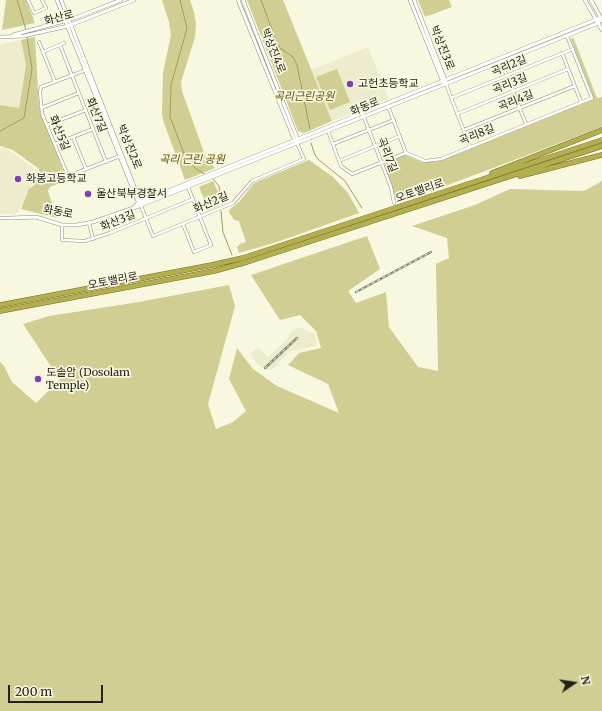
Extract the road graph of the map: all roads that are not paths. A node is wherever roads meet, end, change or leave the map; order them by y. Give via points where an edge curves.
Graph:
1 (28, 0) edge
2 (42, 0) edge
3 (57, 0) edge
4 (61, 0) edge
5 (121, 0) edge
6 (134, 0) edge
7 (238, 0) edge
8 (242, 0) edge
9 (410, 0) edge
10 (414, 0) edge
11 (585, 0) edge
12 (591, 0) edge
13 (601, 19) edge
14 (67, 21) junction
15 (597, 21) junction
16 (69, 25) junction
17 (602, 30) edge
18 (9, 36) junction
19 (567, 36) junction
20 (0, 37) edge
21 (39, 42) dead end
22 (64, 44) dead end
23 (60, 45) junction
24 (572, 49) junction
25 (43, 52) junction
26 (562, 53) junction
27 (500, 61) junction
28 (87, 69) junction
29 (568, 70) junction
30 (72, 75) junction
31 (506, 76) junction
32 (55, 82) junction
33 (445, 82) junction
34 (575, 86) junction
35 (513, 92) junction
36 (79, 93) junction
37 (451, 98) junction
38 (581, 102) junction
39 (388, 105) junction
40 (41, 108) junction
41 (519, 108) junction
42 (86, 110) junction
43 (457, 114) junction
44 (363, 115) junction
45 (394, 120) junction
46 (526, 124) junction
47 (47, 125) junction
48 (93, 129) junction
49 (369, 130) junction
50 (464, 130) junction
51 (602, 130) edge
52 (328, 131) junction
53 (400, 136) junction
54 (73, 137) junction
55 (602, 140) edge
56 (297, 141) junction
57 (54, 144) junction
58 (333, 144) junction
59 (375, 146) junction
60 (602, 146) edge
61 (470, 147) junction
62 (406, 153) junction
63 (602, 155) edge
64 (121, 156) junction
65 (340, 161) junction
66 (106, 162) junction
67 (382, 163) junction
68 (86, 169) junction
69 (206, 178) junction
70 (494, 181) junction
71 (472, 182) junction
72 (188, 187) junction
73 (193, 199) junction
74 (394, 203) dead end
75 (140, 204) junction
76 (200, 216) junction
77 (0, 218) edge
78 (11, 218) joint
79 (377, 218) junction
80 (146, 219) junction
81 (89, 223) junction
82 (182, 224) junction
83 (62, 225) junction
84 (93, 239) junction
85 (1, 305) edge
86 (2, 311) edge

1 - 2 street via 34,13 46,8
3 - 14 street, 박상진2로
4 - 14 street, 박상진2로
5 - 14 street, 화산로
6 - 16 street, 화산로
7 - 56 street, 박상진4로
8 - 56 street, 박상진4로
9 - 33 street, 박상진3로
10 - 33 street, 박상진3로
11 - 15 street
12 - 13 street
13 - 15 street, 화동로
14 - 16 street, 박상진2로
14 - 18 street, 화산로
15 - 17 street
15 - 19 street, 화동로
15 - 27 street, 화동로
16 - 18 street, 화산로 via 30,35
16 - 28 street, 박상진2로
18 - 20 street, 화산로
19 - 24 street
19 - 27 street, 화동로
21 - 25 street
22 - 23 street
23 - 25 street
23 - 30 street, 화산7길
24 - 26 street, 곡리2길
24 - 38 street via 592,98
25 - 32 street
26 - 29 street
26 - 31 street, 곡리2길
27 - 31 street
27 - 33 street, 화동로
28 - 30 street, 화산5길
28 - 64 street, 박상진2로
29 - 34 street
29 - 35 street, 곡리3길
30 - 32 street, 화산5길
30 - 36 street, 화산7길
31 - 35 street
31 - 37 street, 곡리2길
32 - 40 street, 화산5길 via 40,88
33 - 37 street
33 - 39 street, 화동로
34 - 38 street
34 - 41 street, 곡리4길
35 - 41 street
35 - 43 street, 곡리3길
36 - 40 street
36 - 42 street, 화산7길
37 - 43 street
38 - 46 street, 곡리8길
39 - 44 street, 화동로
39 - 45 street
40 - 47 street, 화산5길
41 - 46 street
41 - 50 street, 곡리4길
42 - 47 street
42 - 48 street, 화산7길
43 - 50 street
44 - 49 street, 곡리7길
44 - 52 street, 화동로
44 - 56 street, 화동로
45 - 49 street
45 - 53 street
46 - 61 street, 곡리8길
47 - 57 street, 화산5길
48 - 54 street
48 - 66 street, 화산7길
49 - 58 street
49 - 59 street, 곡리7길
50 - 61 street
51 - 71 highway
52 - 56 street, 화동로
52 - 58 street
53 - 59 street
53 - 62 street
54 - 57 street
54 - 68 street
55 - 71 highway, 오토밸리로
56 - 69 street, 화동로
56 - 76 street, 화산2길 via 304,159 252,181 236,201
57 - 68 street, 화산5길 via 68,176
58 - 65 street
59 - 65 street
59 - 67 street, 곡리7길
60 - 70 highway, 오토밸리로
61 - 62 street, 곡리8길 via 432,161 420,160
62 - 67 street
63 - 70 highway
64 - 66 street, 화산5길
64 - 75 street, 박상진2로
65 - 67 street via 344,169 353,174
66 - 68 street, 화산5길
67 - 74 street, 곡리7길
69 - 72 street, 화동로
69 - 75 street, 화동로
70 - 79 highway, 오토밸리로
71 - 79 highway, 오토밸리로
72 - 73 street
72 - 75 street, 화동로
73 - 76 street
73 - 80 street, 화산3길
75 - 80 street, 화산2길
75 - 81 street, 화동로
76 - 82 street, 화산2길
76 - 82 street via 212,245 194,252
77 - 78 street, 화동로
78 - 83 street, 화동로 via 36,217
79 - 85 highway, 오토밸리로 via 358,220 243,258
79 - 86 highway, 오토밸리로 via 360,226 229,267
80 - 82 street, 화산2길 via 153,236
80 - 84 street, 화산3길
81 - 83 street, 화동로
81 - 84 street
83 - 84 street, 화산3길 via 61,238 64,242

